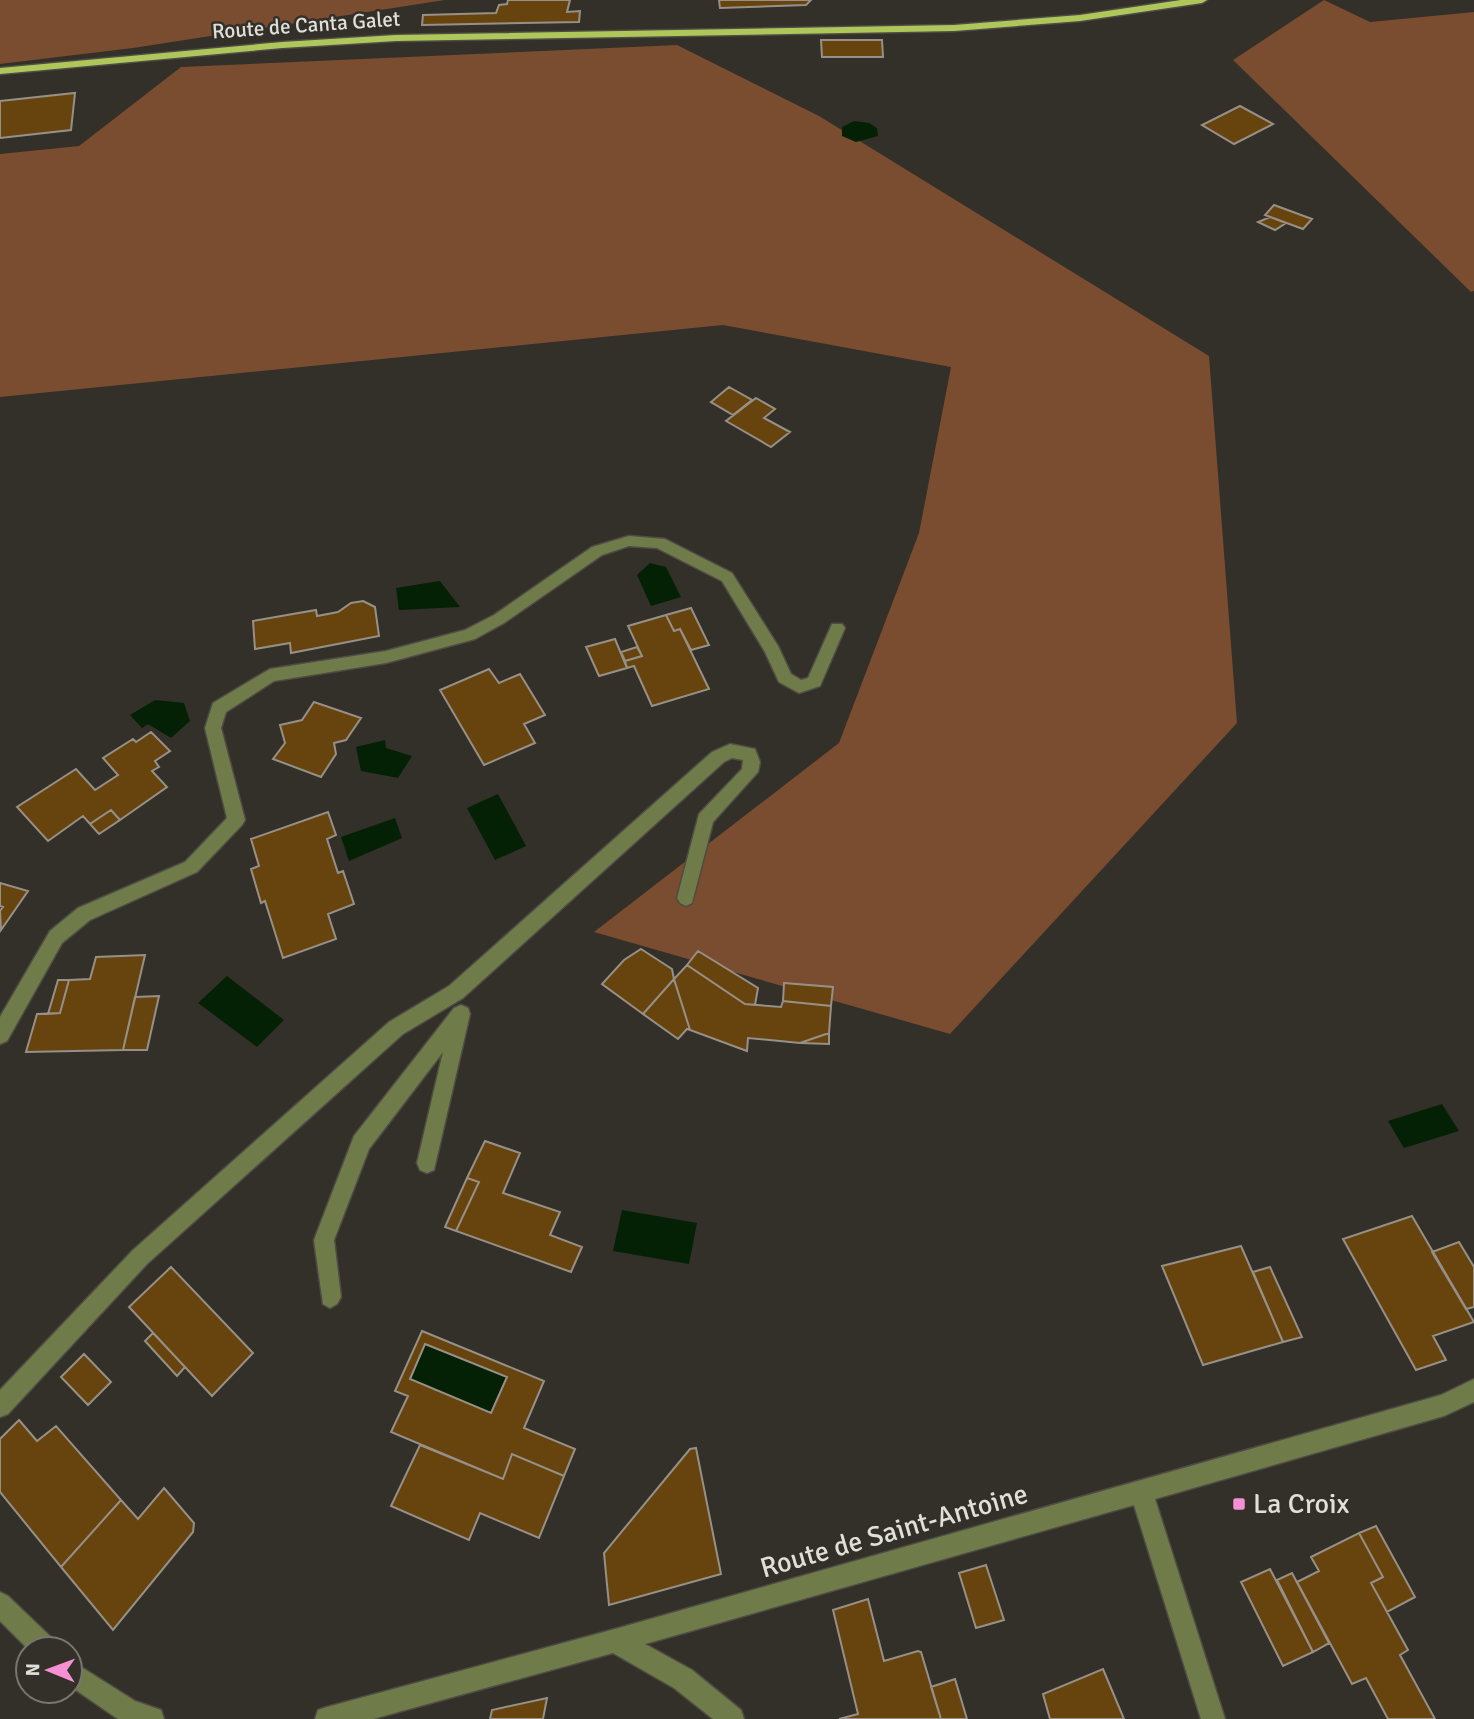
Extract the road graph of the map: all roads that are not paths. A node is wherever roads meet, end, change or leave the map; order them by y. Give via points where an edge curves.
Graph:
1 (1202, 0) edge
2 (0, 71) edge
3 (837, 628) dead end
4 (686, 898) dead end
5 (456, 992) junction
6 (461, 1014) junction
7 (0, 1035) edge
8 (427, 1163) dead end
9 (330, 1297) dead end
10 (1474, 1390) edge
11 (0, 1406) edge
12 (1141, 1491) junction
13 (0, 1604) edge
14 (32, 1635) edge
15 (615, 1641) junction
16 (84, 1683) edge
17 (125, 1715) edge
18 (152, 1719) edge
19 (327, 1719) edge
20 (732, 1719) edge
21 (1213, 1719) edge

1 - 2 main road, Route de Canta Galet via 1023,24 396,38
3 - 7 street via 814,682 799,687 785,678 727,577 660,543 629,541 597,551 469,635 386,657 270,675 219,708 213,728 236,820 191,867 84,914 56,937
4 - 5 street via 705,820 750,772 749,754 730,751 718,757
5 - 6 street
5 - 11 street via 396,1028 140,1257
6 - 8 street
6 - 9 street via 360,1143 324,1240
10 - 12 street, Route de Saint-Antoine via 1444,1405
12 - 15 street, Route de Saint-Antoine
12 - 21 street
13 - 14 street
15 - 19 street, Route de Saint-Antoine
15 - 20 street via 683,1679
16 - 17 street
17 - 18 street

